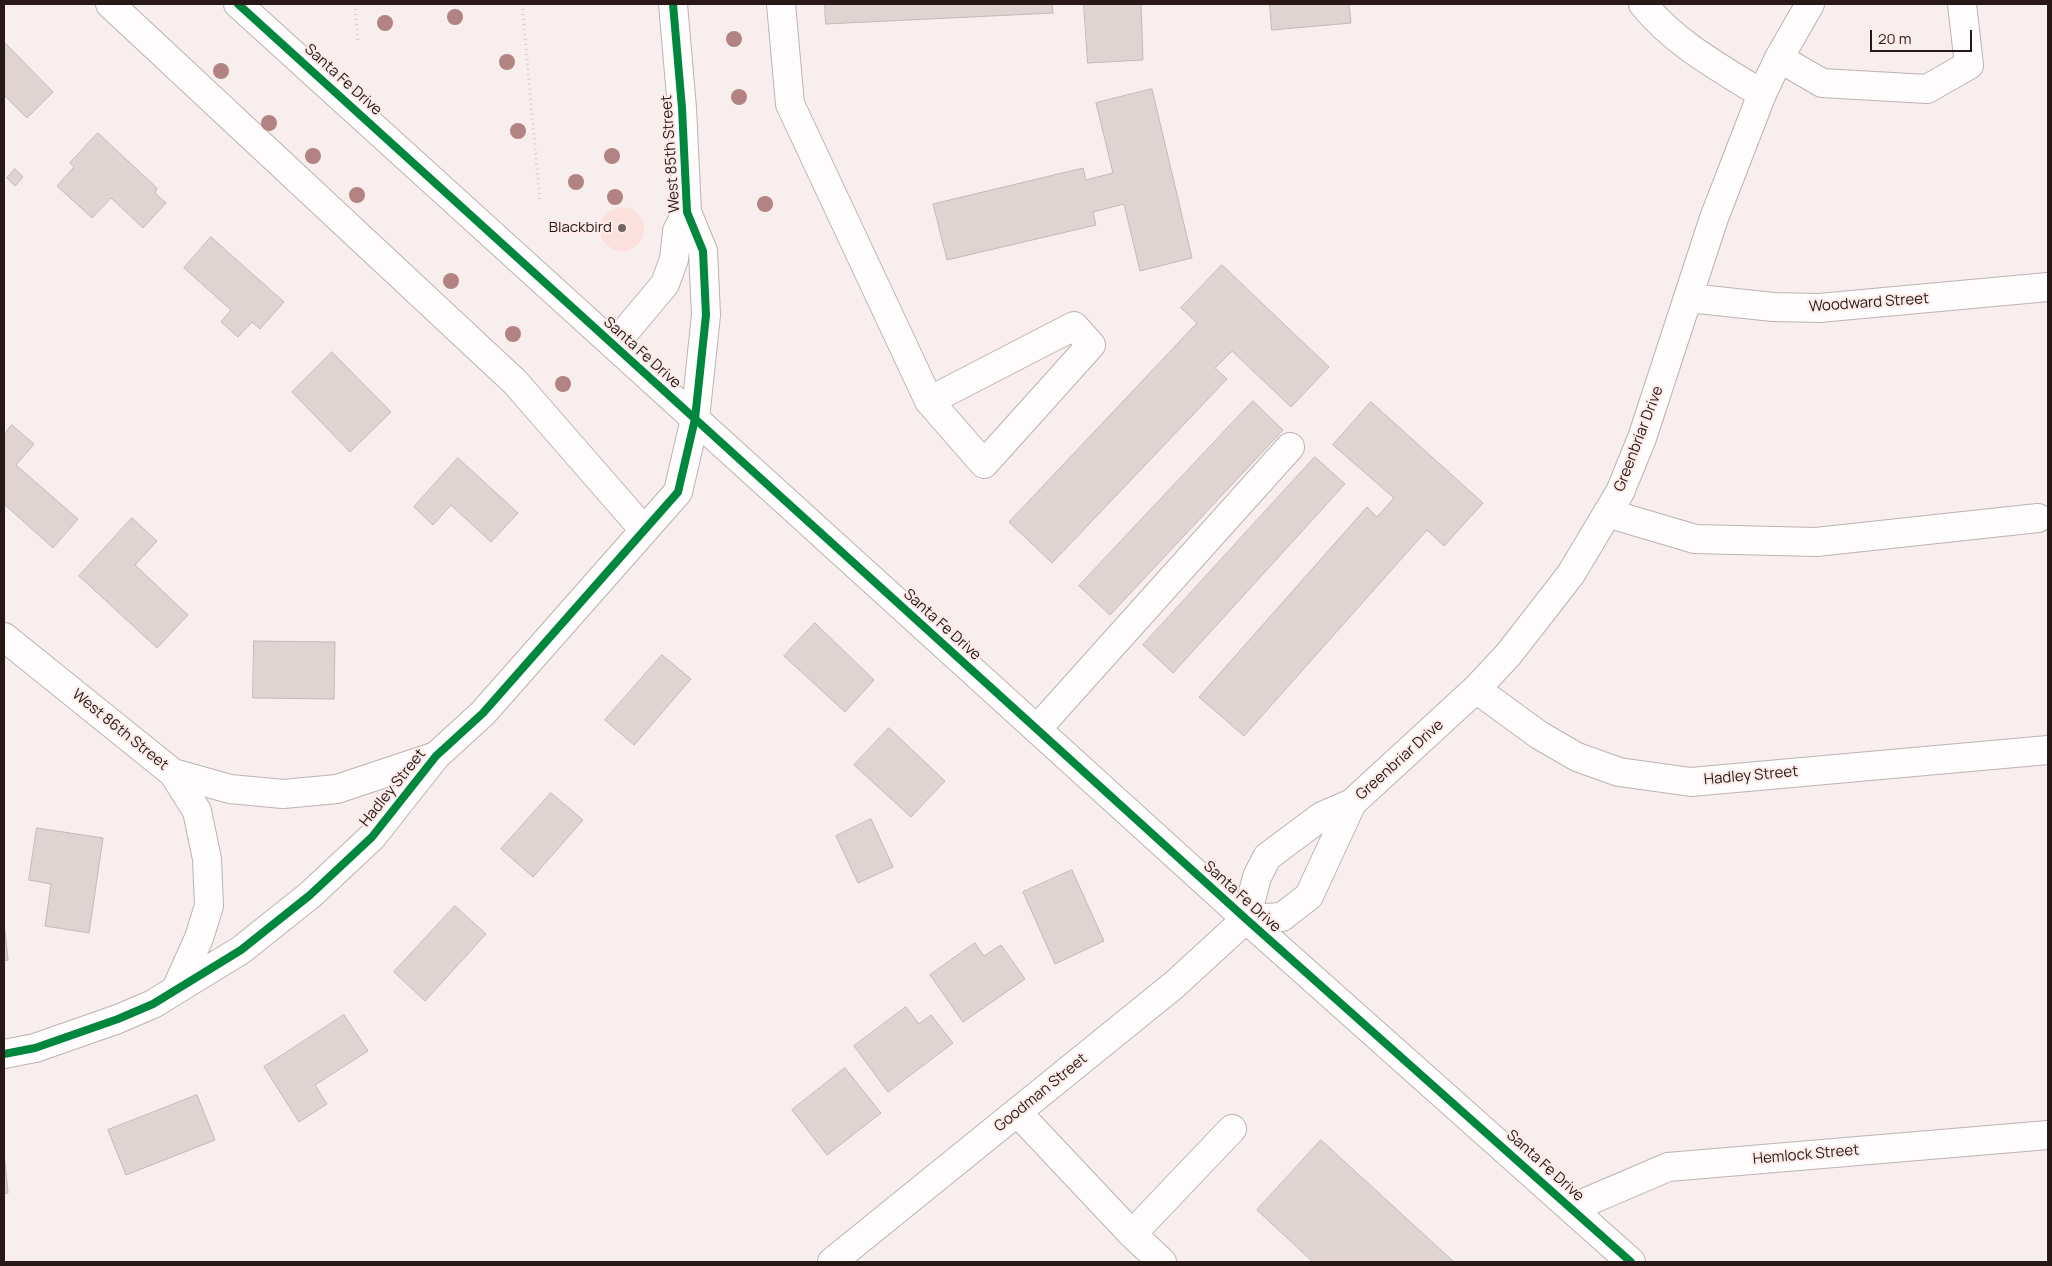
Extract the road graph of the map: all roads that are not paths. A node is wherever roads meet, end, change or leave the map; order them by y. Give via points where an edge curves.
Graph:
1 (110, 4) edge
2 (238, 4) edge
3 (673, 4) edge
4 (781, 4) edge
5 (1644, 4) edge
6 (1810, 4) edge
7 (1962, 4) edge
8 (1779, 58) junction
9 (1762, 94) junction
10 (687, 212) junction
11 (2048, 288) edge
12 (1689, 298) junction
13 (614, 345) junction
14 (928, 401) junction
15 (695, 418) junction
16 (1290, 447) dead end
17 (1607, 513) junction
18 (2038, 518) dead end
19 (644, 530) junction
20 (4, 637) edge
21 (1476, 689) junction
22 (1037, 729) junction
23 (2048, 750) edge
24 (436, 756) junction
25 (173, 773) junction
26 (1352, 803) junction
27 (1246, 919) junction
28 (176, 989) junction
29 (4, 1054) edge
30 (1017, 1112) junction
31 (1232, 1129) dead end
32 (2048, 1135) edge
33 (1572, 1208) junction
34 (1132, 1234) junction
35 (832, 1262) edge
36 (1162, 1262) edge
37 (1631, 1262) edge

1 - 19 street via 515,382
2 - 13 street, Santa Fe Drive
3 - 10 street, West 85th Street
4 - 14 street via 790,104
5 - 9 street via 1654,17 1694,51
6 - 8 street, Greenbriar Drive
7 - 8 street via 1969,65 1927,89 1822,83
8 - 9 street, Greenbriar Drive
9 - 12 street, Greenbriar Drive via 1714,218
10 - 13 street, West 85th Street via 677,232 674,259 665,284
10 - 15 street, West 85th Street via 703,251 706,315
11 - 12 street, Woodward Street via 1819,308
12 - 17 street, Greenbriar Drive via 1642,438 1620,492
13 - 15 street, Santa Fe Drive
14 - 14 street via 1074,326 1091,345 984,464
15 - 19 street, Hadley Street via 678,492
15 - 22 street, Santa Fe Drive
16 - 22 street
17 - 18 street via 1695,539 1816,542
17 - 21 street, Greenbriar Drive via 1571,574 1508,655
19 - 24 street, Hadley Street via 483,713
20 - 25 street, West 86th Street
21 - 23 street, Hadley Street via 1538,735 1578,757 1619,772 1691,782
21 - 26 street, Greenbriar Drive
22 - 27 street, Santa Fe Drive
24 - 25 street via 337,789 283,794 230,789
24 - 28 street, Hadley Street via 372,836 310,895 241,950
25 - 28 street, West 86th Street via 197,811 207,858 209,906 199,938
26 - 27 street, Greenbriar Drive via 1322,816 1267,856 1257,876
26 - 27 street, Greenbriar Drive via 1309,896 1282,917
27 - 30 street, Goodman Street via 1174,985
27 - 33 street, Santa Fe Drive
28 - 29 street, Hadley Street via 118,1019 35,1048
30 - 34 street
30 - 35 street, Goodman Street
31 - 34 street
32 - 33 street, Hemlock Street via 1668,1167
33 - 37 street, Santa Fe Drive
34 - 36 street

